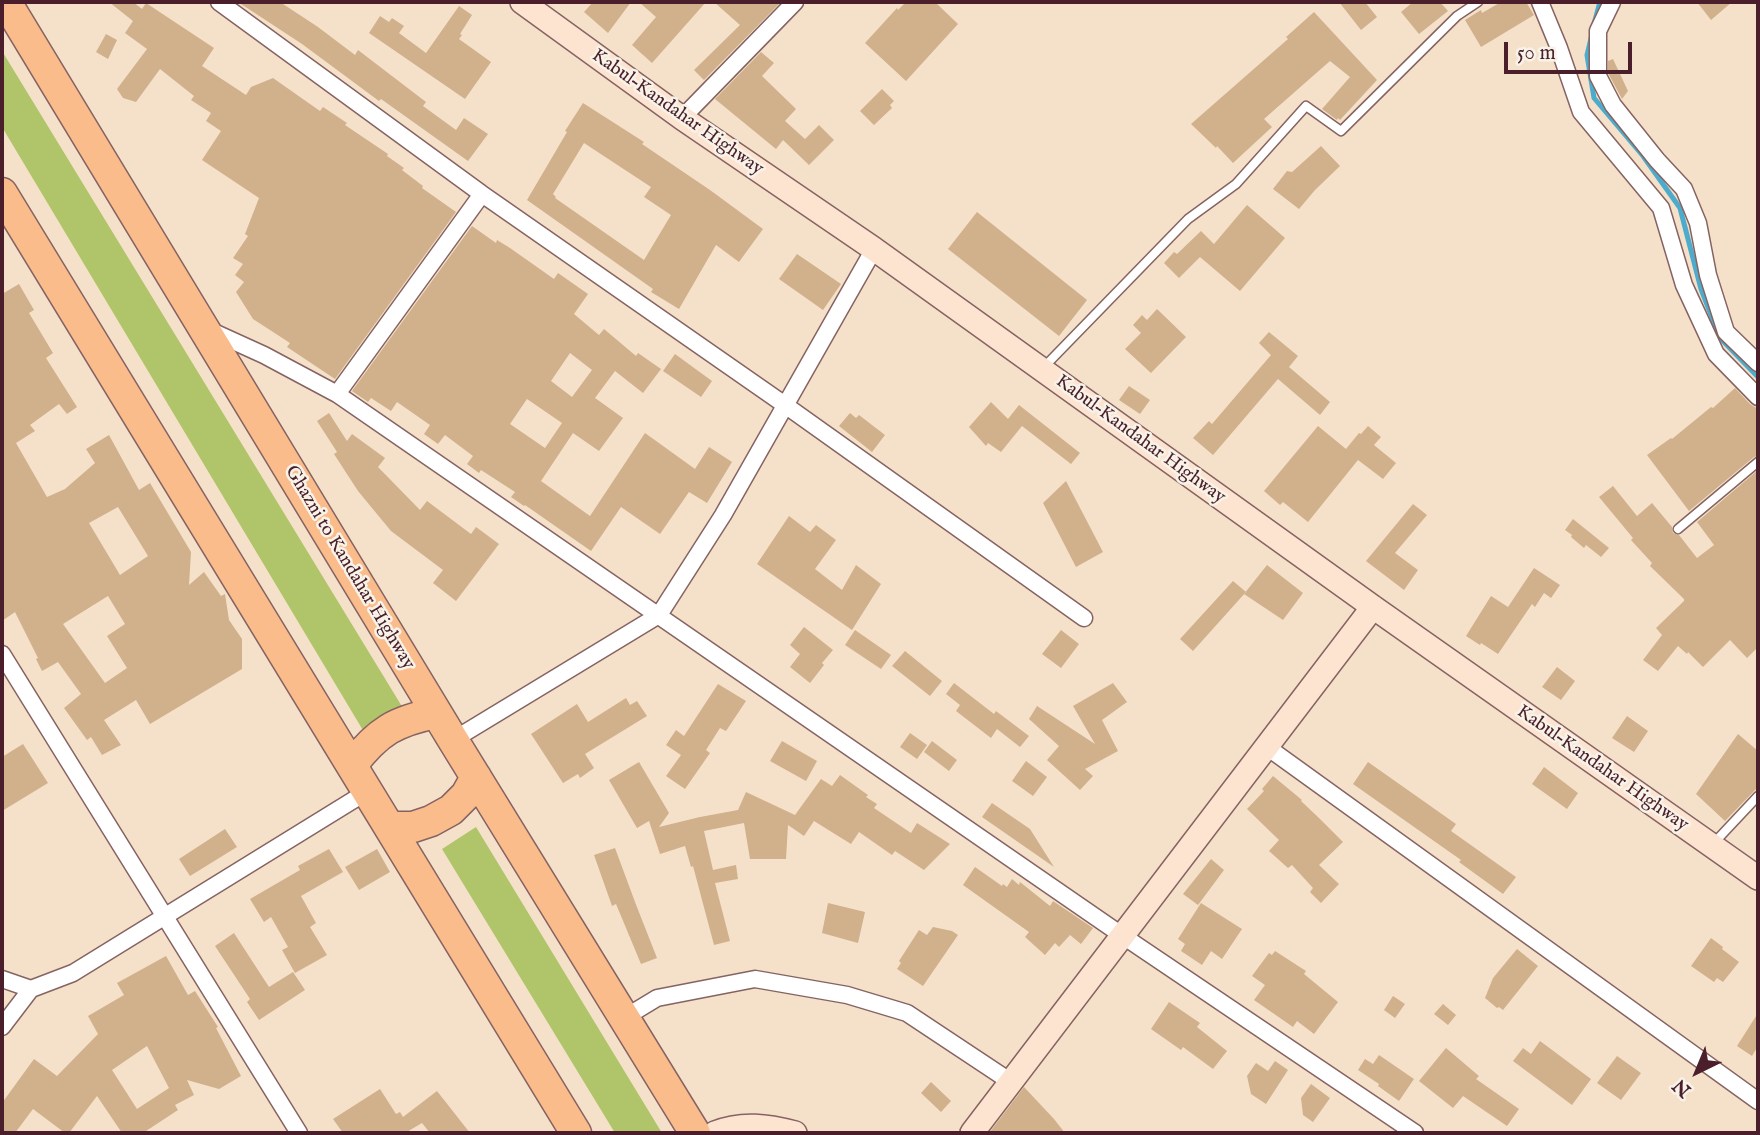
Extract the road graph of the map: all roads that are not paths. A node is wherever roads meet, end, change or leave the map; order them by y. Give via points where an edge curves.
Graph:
1 (6, 2) edge
2 (219, 2) edge
3 (522, 2) edge
4 (795, 2) edge
5 (1478, 2) edge
6 (1540, 2) edge
7 (1612, 2) edge
8 (682, 118) junction
9 (2, 193) edge
10 (482, 194) junction
11 (874, 249) junction
12 (204, 328) junction
13 (1726, 332) junction
14 (1711, 343) junction
15 (1758, 363) edge
16 (1042, 369) junction
17 (337, 394) junction
18 (1758, 397) edge
19 (785, 405) junction
20 (1758, 462) edge
21 (1678, 528) dead end
22 (1373, 607) junction
23 (659, 615) junction
24 (1084, 618) dead end
25 (2, 654) edge
26 (436, 713) junction
27 (453, 740) junction
28 (1267, 747) junction
29 (352, 765) junction
30 (476, 777) junction
31 (368, 791) junction
32 (1758, 796) edge
33 (390, 827) junction
34 (1711, 846) junction
35 (1758, 878) edge
36 (164, 917) junction
37 (1123, 936) junction
38 (2, 979) edge
39 (31, 989) junction
40 (624, 1018) junction
41 (2, 1027) edge
42 (1011, 1082) junction
43 (1758, 1101) edge
44 (299, 1133) edge
45 (576, 1133) edge
46 (695, 1133) edge
47 (716, 1133) edge
48 (795, 1133) edge
49 (972, 1133) edge
50 (1415, 1133) edge

1 - 12 highway, Ghazni to Kandahar Highway
2 - 10 street
3 - 8 main road, Kabul–Kandahar Highway
4 - 8 street
5 - 16 lane via 1458,16 1341,131 1307,106 1237,184 1188,219
6 - 14 street via 1581,112 1661,208 1684,285
7 - 13 street via 1598,31 1598,76 1613,105 1684,189 1698,222
8 - 11 main road, Kabul–Kandahar Highway
9 - 29 highway
10 - 17 street
10 - 19 street
11 - 16 main road, Kabul–Kandahar Highway
11 - 19 street
12 - 17 street
12 - 26 highway, Ghazni to Kandahar Highway
13 - 14 street
13 - 15 street
14 - 18 street
16 - 22 main road, Kabul–Kandahar Highway
17 - 23 street
19 - 23 street
19 - 24 street
20 - 21 lane
22 - 28 main road
22 - 34 main road, Kabul–Kandahar Highway
23 - 27 street
23 - 37 street
25 - 36 street
26 - 27 highway, Ghazni to Kandahar Highway
26 - 29 highway via 385,730
27 - 30 highway, Ghazni to Kandahar Highway
28 - 37 main road
28 - 43 street
29 - 31 highway
30 - 33 highway via 451,810 413,827
30 - 40 highway, Ghazni to Kandahar Highway
31 - 33 highway
31 - 36 street
32 - 34 lane
33 - 45 highway
34 - 35 main road, Kabul–Kandahar Highway
36 - 39 street via 73,973
36 - 44 street
37 - 42 main road
37 - 50 street
38 - 39 street
39 - 41 street
40 - 42 street via 657,998 755,979 847,995 906,1013
40 - 46 highway, Ghazni to Kandahar Highway
42 - 49 main road
47 - 48 main road via 744,1126

